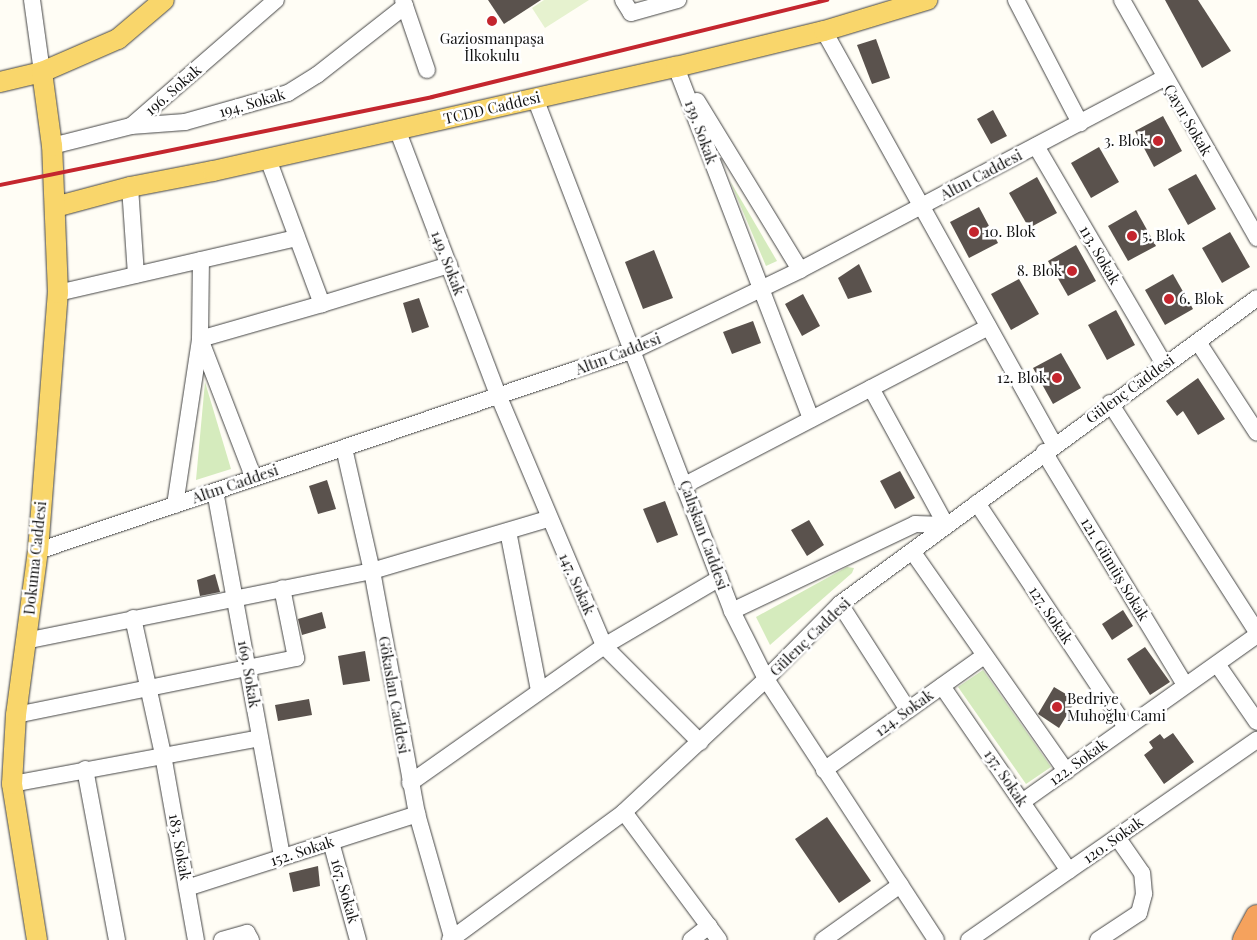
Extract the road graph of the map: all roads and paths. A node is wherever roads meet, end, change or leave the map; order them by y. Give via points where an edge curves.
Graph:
1 (164, 0) edge
2 (276, 0) edge
3 (678, 0) edge
4 (927, 0) edge
5 (1016, 0) edge
6 (1122, 0) edge
7 (35, 2) edge
8 (404, 3) edge
9 (627, 7) edge
10 (824, 31) junction
11 (676, 66) junction
12 (427, 70) dead end
13 (42, 72) junction
14 (1164, 78) junction
15 (0, 82) edge
16 (535, 98) junction
17 (1080, 123) junction
18 (131, 126) junction
19 (397, 129) junction
20 (52, 146) junction
21 (1036, 146) junction
22 (268, 159) junction
23 (130, 187) junction
24 (921, 206) junction
25 (55, 207) junction
26 (1255, 229) edge
27 (297, 238) junction
28 (201, 260) junction
29 (449, 266) junction
30 (800, 270) junction
31 (136, 275) junction
32 (760, 290) junction
33 (58, 293) junction
34 (1257, 298) edge
35 (322, 304) junction
36 (988, 327) junction
37 (200, 339) junction
38 (1198, 342) junction
39 (634, 350) junction
40 (1164, 364) junction
41 (871, 388) junction
42 (500, 397) junction
43 (1110, 403) junction
44 (811, 419) junction
45 (1257, 433) edge
46 (344, 448) junction
47 (1049, 449) junction
48 (253, 476) junction
49 (685, 485) junction
50 (215, 490) junction
51 (976, 503) junction
52 (175, 504) junction
53 (548, 519) junction
54 (946, 525) junction
55 (508, 531) junction
56 (38, 551) junction
57 (912, 551) junction
58 (372, 571) junction
59 (720, 578) junction
60 (282, 588) junction
61 (235, 597) junction
62 (840, 604) junction
63 (732, 611) junction
64 (134, 618) junction
65 (1257, 634) edge
66 (26, 641) junction
67 (604, 646) junction
68 (984, 656) junction
69 (1216, 664) junction
70 (248, 670) junction
71 (766, 679) junction
72 (1186, 685) junction
73 (942, 686) junction
74 (149, 690) junction
75 (539, 691) junction
76 (908, 710) junction
77 (16, 715) junction
78 (1257, 722) edge
79 (1126, 727) junction
80 (260, 738) junction
81 (1257, 740) edge
82 (700, 742) junction
83 (163, 755) junction
84 (85, 770) junction
85 (824, 770) junction
86 (1066, 771) junction
87 (410, 783) junction
88 (12, 784) junction
89 (1022, 802) junction
90 (624, 812) junction
91 (417, 814) junction
92 (1117, 837) junction
93 (331, 842) junction
94 (282, 857) junction
95 (1069, 870) junction
96 (900, 885) junction
97 (187, 888) junction
98 (1257, 917) edge
99 (709, 926) junction
100 (37, 940) edge
101 (117, 940) edge
102 (196, 940) edge
103 (222, 940) edge
104 (251, 940) edge
105 (358, 940) edge
106 (452, 940) edge
107 (691, 940) edge
108 (720, 940) edge
109 (823, 940) edge
110 (936, 940) edge
111 (969, 940) edge
112 (1098, 940) edge
113 (1246, 940) edge

1 - 13 main road via 118,39
2 - 18 street, 196. Sokak
3 - 9 street
4 - 10 main road, TCDD Caddesi
5 - 17 street
6 - 14 street, Çayır Sokak
7 - 13 street
8 - 12 street
8 - 18 street, 194. Sokak via 318,75 288,93 185,122
10 - 11 main road, TCDD Caddesi
10 - 24 street, 121. Gümüş Sokak
11 - 16 main road, TCDD Caddesi
11 - 30 street, 139. Sokak
11 - 32 street, 139. Sokak
13 - 15 main road
13 - 20 main road, Dokuma Caddesi
14 - 17 street, Altın Caddesi
14 - 26 street, Çayır Sokak
16 - 19 main road, TCDD Caddesi
16 - 39 street, Çalışkan Caddesi
17 - 21 street, Altın Caddesi
18 - 20 street, 196. Sokak
19 - 22 main road, TCDD Caddesi
19 - 29 street, 149. Sokak
20 - 25 main road, Dokuma Caddesi
21 - 24 street, Altın Caddesi
21 - 40 street, 113. Sokak
22 - 23 main road, TCDD Caddesi
22 - 27 street
23 - 25 main road, TCDD Caddesi
23 - 31 street
24 - 30 street, Altın Caddesi
24 - 36 street, 121. Gümüş Sokak
25 - 33 main road, Dokuma Caddesi
27 - 28 street
27 - 35 street
28 - 31 street
28 - 37 street
29 - 35 street
29 - 42 street, 149. Sokak
30 - 32 street, Altın Caddesi
31 - 33 street
32 - 39 street, Altın Caddesi
32 - 44 street, 139. Sokak
33 - 56 main road, Dokuma Caddesi
34 - 38 street, Gülenç Caddesi
35 - 37 street
36 - 41 street
36 - 47 street, 121. Gümüş Sokak
37 - 48 street
37 - 52 street
38 - 40 street, Gülenç Caddesi
38 - 45 street
39 - 42 street, Altın Caddesi
39 - 49 street, Çalışkan Caddesi
40 - 43 street, Gülenç Caddesi
41 - 44 street
41 - 54 street
42 - 46 street, Altın Caddesi
42 - 53 street, 147. Sokak
43 - 47 street, Gülenç Caddesi
43 - 65 street
44 - 49 street
46 - 48 street, Altın Caddesi
46 - 58 street, Gökaslan Caddesi
47 - 51 street, Gülenç Caddesi
47 - 72 street, 121. Gümüş Sokak
48 - 50 street, Altın Caddesi
49 - 59 street, Çalışkan Caddesi
50 - 52 street, Altın Caddesi
50 - 61 street, 169. Sokak
51 - 54 street, Gülenç Caddesi
51 - 79 street, 127. Sokak
52 - 56 street, Altın Caddesi
53 - 55 street
53 - 67 street, 147. Sokak
54 - 57 street, Gülenç Caddesi
54 - 63 street via 915,524
55 - 58 street
55 - 75 street
56 - 66 main road, Dokuma Caddesi
57 - 62 street, Gülenç Caddesi
57 - 68 street
58 - 60 street
58 - 87 street, Gökaslan Caddesi
59 - 63 street, Çalışkan Caddesi
59 - 67 street
60 - 61 street
60 - 70 street via 296,658
61 - 64 street
61 - 70 street, 169. Sokak
62 - 71 street, Gülenç Caddesi
62 - 76 street
63 - 71 street, Çalışkan Caddesi
64 - 66 street
64 - 74 street, 183. Sokak
65 - 69 street, 122. Sokak
66 - 77 main road, Dokuma Caddesi
67 - 75 street
67 - 82 street, 147. Sokak
68 - 73 street, 124. Sokak
68 - 86 street
69 - 72 street, 122. Sokak
69 - 78 street
70 - 74 street
70 - 80 street, 169. Sokak
71 - 82 street, Gülenç Caddesi
71 - 85 street, Çalışkan Caddesi
72 - 79 street, 122. Sokak
73 - 76 street, 124. Sokak
73 - 89 street, 137. Sokak
74 - 77 street
74 - 83 street, 183. Sokak
75 - 87 street
76 - 85 street, 124. Sokak
77 - 88 main road, Dokuma Caddesi
79 - 86 street, 122. Sokak
80 - 83 street
80 - 94 street, 169. Sokak
81 - 92 street, 120. Sokak
82 - 90 street, Gülenç Caddesi
83 - 84 street
83 - 97 street, 183. Sokak
84 - 88 street
84 - 101 street
85 - 96 street, Çalışkan Caddesi
86 - 89 street, 122. Sokak
87 - 91 street, Gökaslan Caddesi
88 - 100 main road, Dokuma Caddesi
89 - 95 street, 137. Sokak
90 - 99 street
90 - 106 street, Gülenç Caddesi
91 - 93 street, 152. Sokak
91 - 106 street, Gökaslan Caddesi
92 - 95 street, 120. Sokak
92 - 112 street via 1142,873 1144,894 1139,913
93 - 94 street, 152. Sokak
93 - 105 street, 167. Sokak
94 - 97 street, 152. Sokak
95 - 111 street, 120. Sokak
96 - 109 street
96 - 110 street, Çalışkan Caddesi
97 - 102 street, 183. Sokak
98 - 113 highway
99 - 107 street
99 - 108 street
103 - 104 street via 247,933

